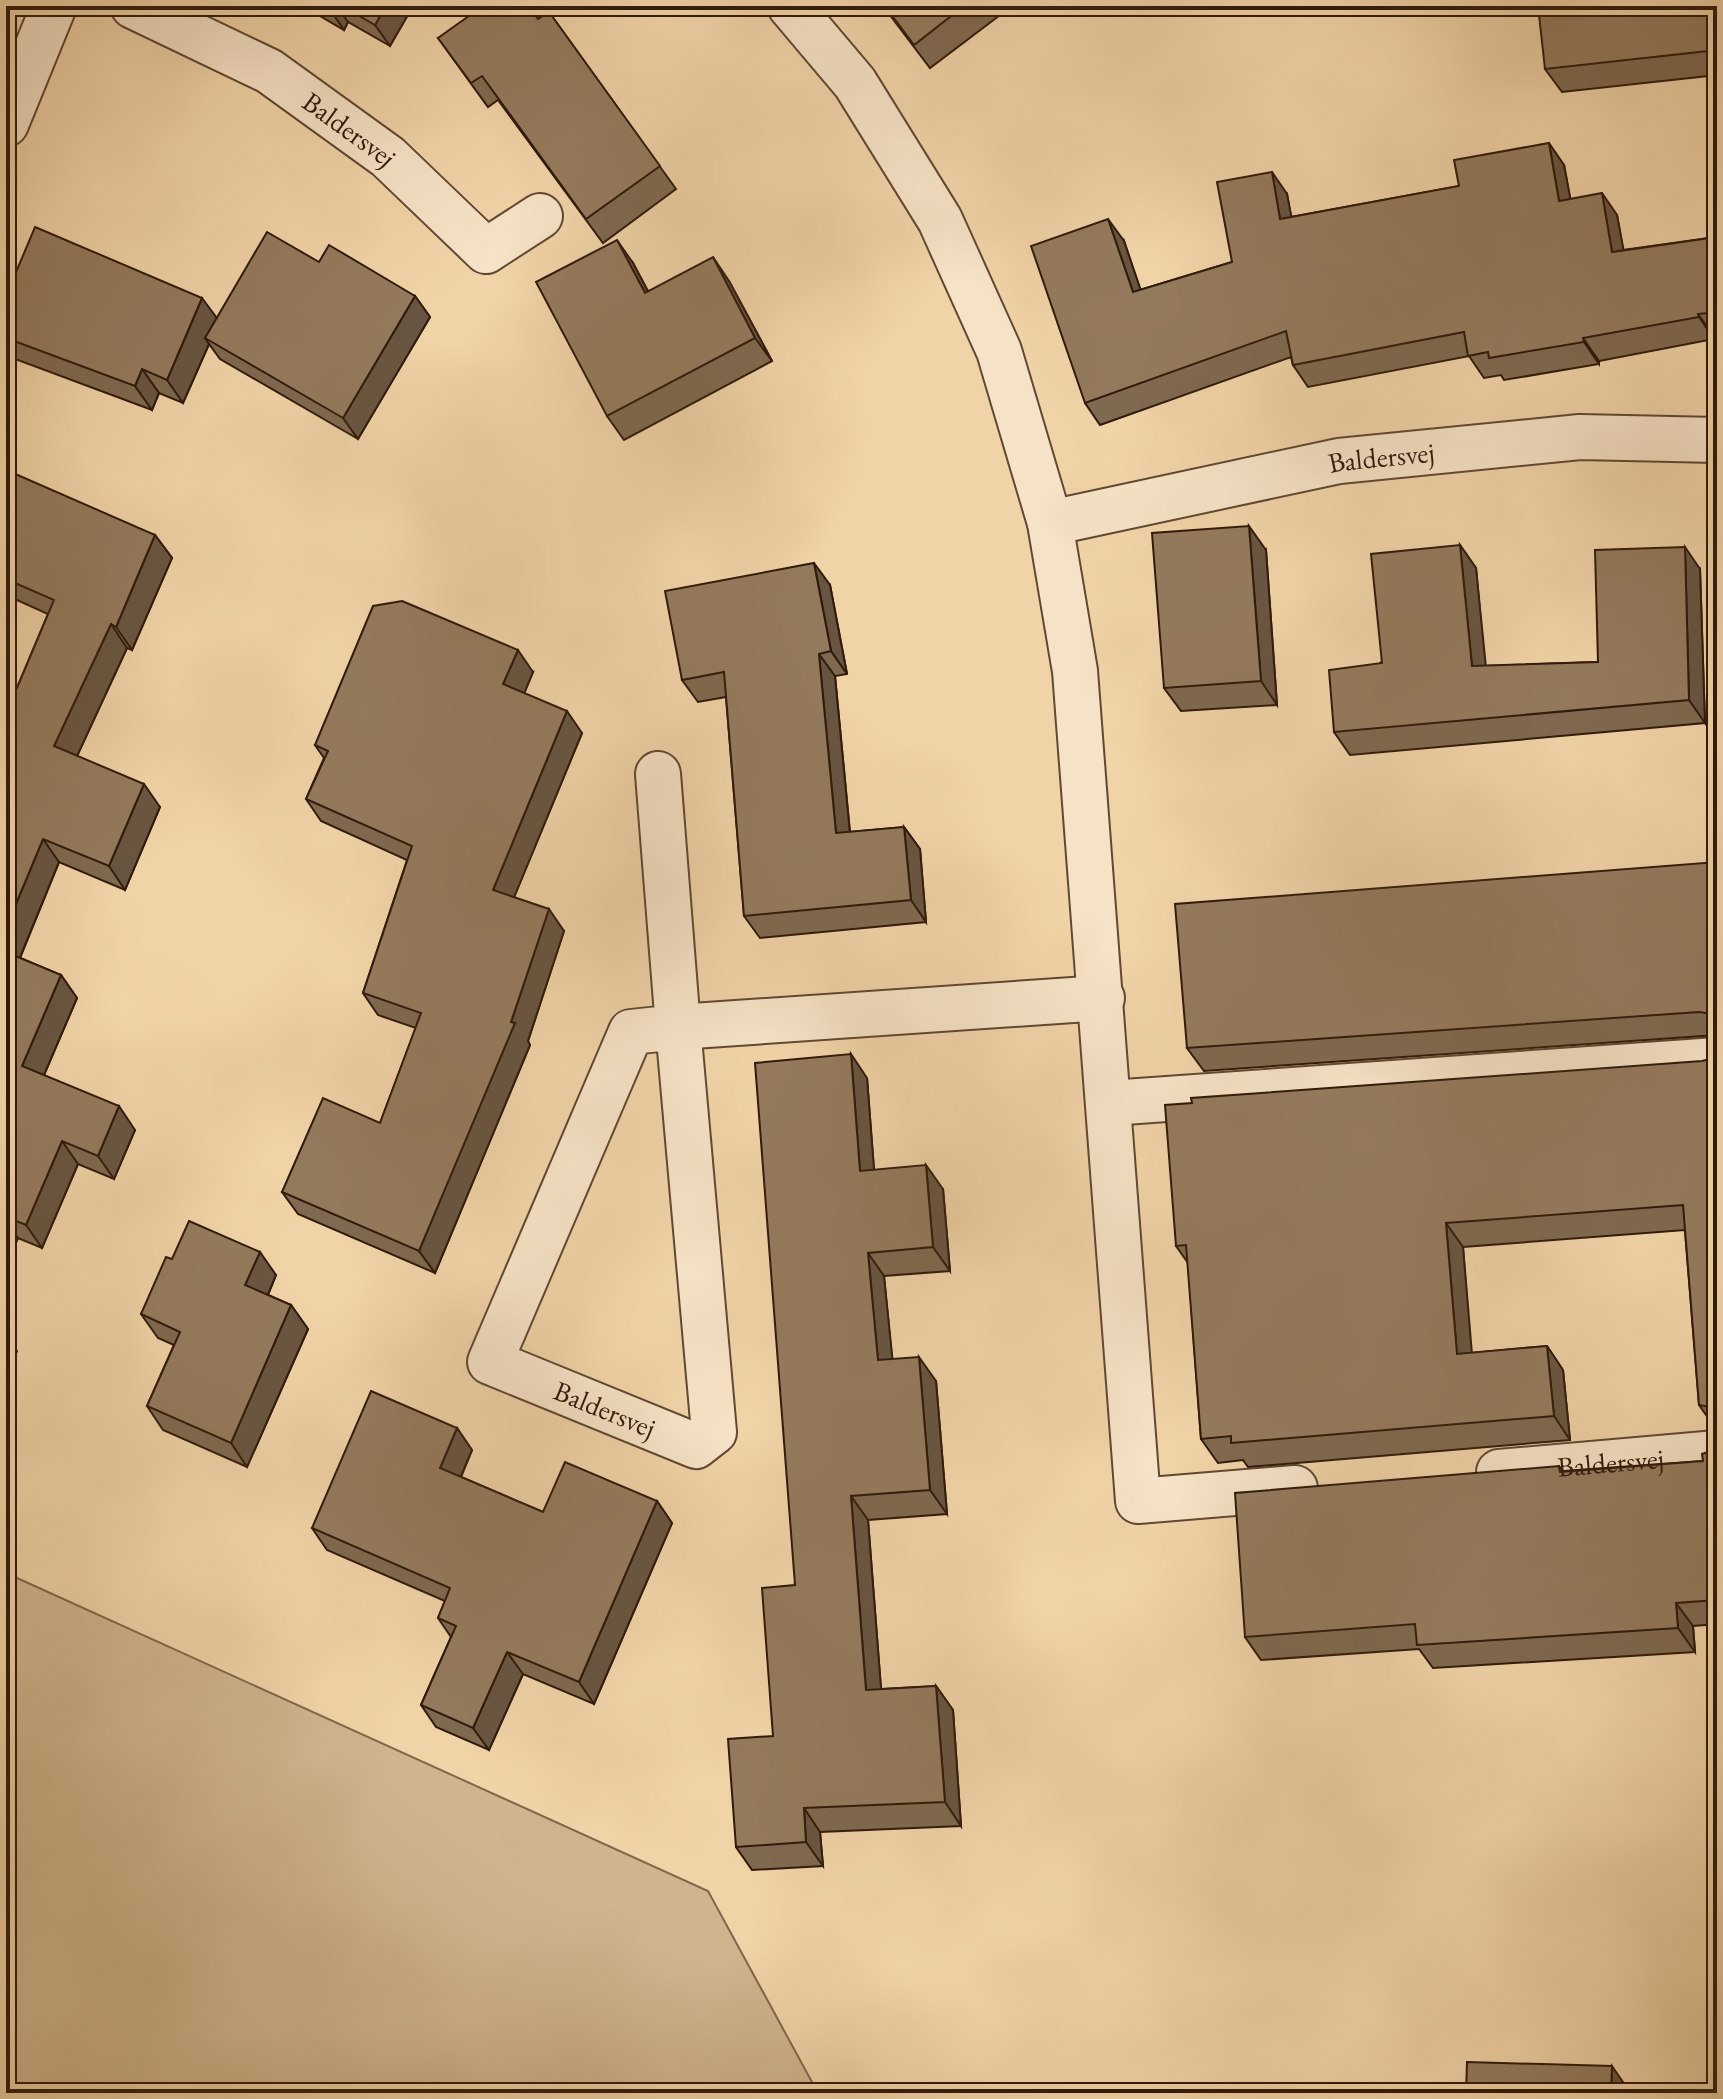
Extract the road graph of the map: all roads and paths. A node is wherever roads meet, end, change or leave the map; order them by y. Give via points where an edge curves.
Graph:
1 (54, 6) edge
2 (133, 6) edge
3 (790, 6) edge
4 (6, 124) edge
5 (540, 216) dead end
6 (1717, 440) edge
7 (1050, 523) junction
8 (658, 774) dead end
9 (1102, 998) junction
10 (678, 1027) junction
11 (1717, 1060) edge
12 (1110, 1103) junction
13 (1717, 1453) edge
14 (1466, 1474) edge
15 (1341, 1485) edge

1 - 4 street
2 - 5 street, Baldersvej via 269,71 388,157 486,251
3 - 7 street via 855,83 940,220 999,351
6 - 7 street, Baldersvej via 1580,437 1339,461
7 - 9 street via 1075,671
8 - 10 street, Baldersvej
9 - 10 street, Baldersvej
9 - 12 street
10 - 10 street, Baldersvej via 714,1432 696,1446 490,1362 631,1032
11 - 12 street
12 - 15 street via 1138,1501
13 - 14 street, Baldersvej

